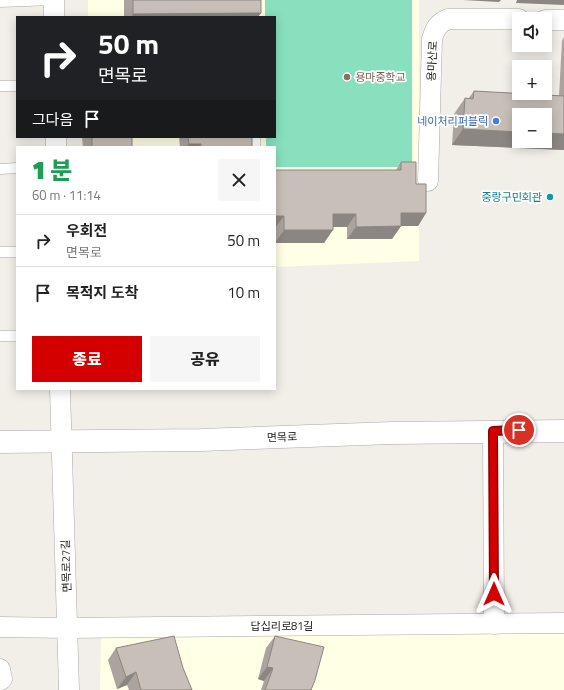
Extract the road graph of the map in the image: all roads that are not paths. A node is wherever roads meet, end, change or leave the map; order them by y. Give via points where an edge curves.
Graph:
1 (54, 0) edge
2 (0, 2) edge
3 (54, 16) edge
4 (512, 20) edge
5 (552, 20) edge
6 (564, 20) edge
7 (0, 86) edge
8 (16, 86) edge
9 (16, 168) edge
10 (0, 169) edge
11 (425, 174) dead end
12 (0, 252) edge
13 (16, 252) edge
14 (0, 336) edge
15 (16, 336) edge
16 (60, 390) edge
17 (493, 431) junction
18 (564, 431) edge
19 (62, 441) junction
20 (0, 442) edge
21 (564, 623) edge
22 (494, 624) junction
23 (0, 627) edge
24 (67, 628) junction
25 (0, 669) edge
26 (0, 680) edge
27 (69, 690) edge

1 - 2 lane
1 - 3 street
4 - 11 street, 용마산로 via 448,19 437,27 432,39
5 - 6 street
7 - 8 lane
9 - 10 lane
12 - 13 lane
14 - 15 lane
16 - 19 street, 면목로27길
17 - 18 street, 면목로
17 - 19 street, 면목로 via 201,440
17 - 22 street
19 - 20 street, 면목로
19 - 24 street, 면목로27길
21 - 22 street, 답십리로81길
22 - 24 street, 답십리로81길
23 - 24 street, 답십리로81길
24 - 27 street, 면목로27길
25 - 26 street

